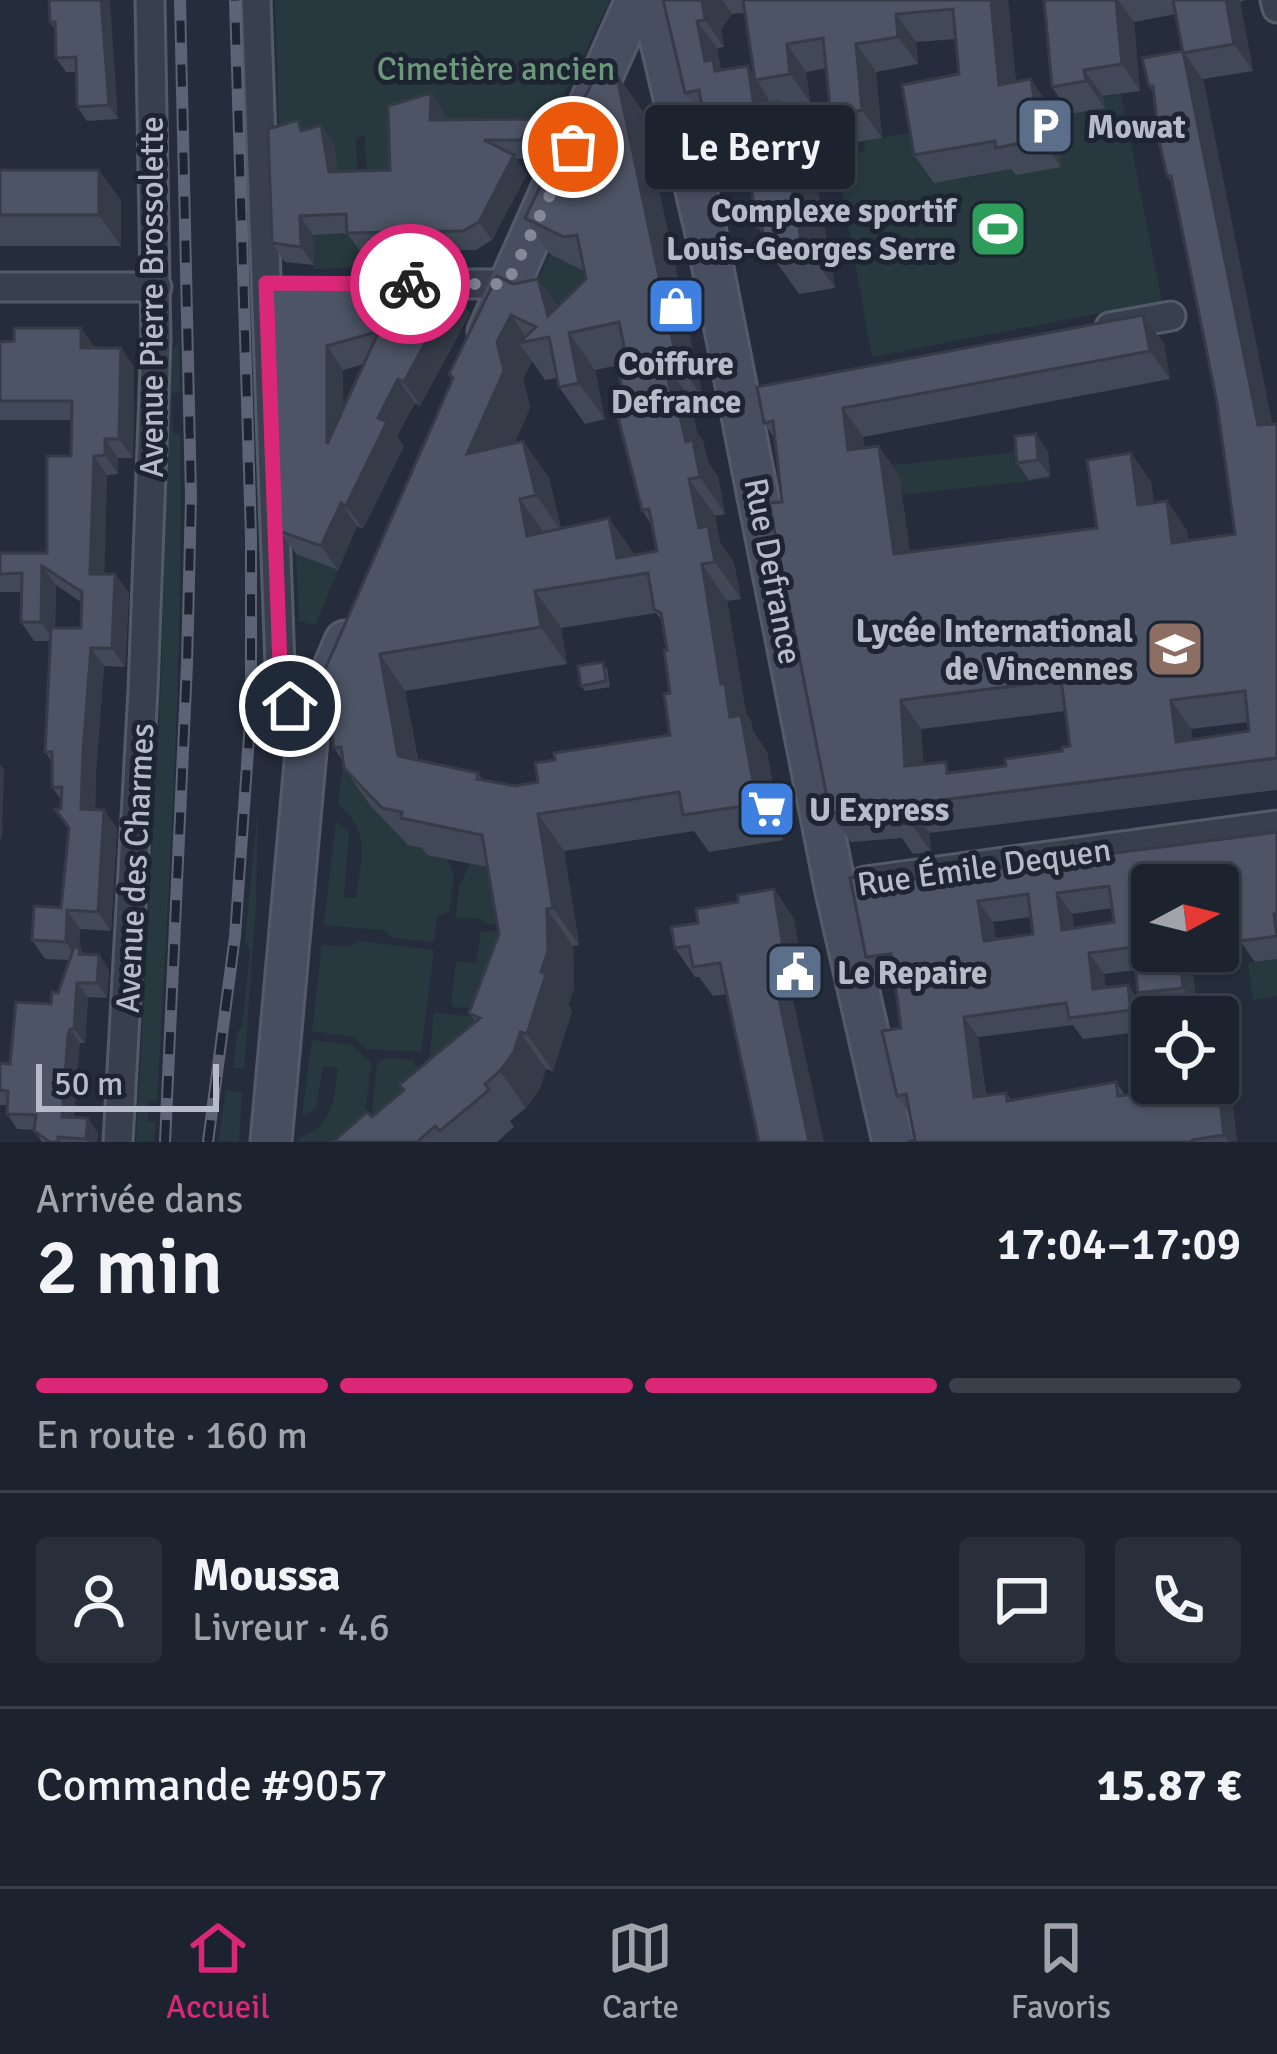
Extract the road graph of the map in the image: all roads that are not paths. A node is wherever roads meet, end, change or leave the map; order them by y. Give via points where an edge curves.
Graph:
1 (150, 0) edge
2 (256, 0) edge
3 (636, 0) edge
4 (651, 0) edge
5 (381, 284) edge
6 (507, 284) junction
7 (0, 287) edge
8 (157, 287) junction
9 (1171, 316) dead end
10 (1079, 333) edge
11 (472, 363) edge
12 (146, 594) joint
13 (359, 607) edge
14 (308, 729) junction
15 (1277, 825) edge
16 (835, 887) junction
17 (118, 1142) edge
18 (271, 1142) edge
19 (893, 1142) edge

1 - 8 street, Avenue Pierre Brossolette
2 - 14 street via 276,283 281,694
3 - 6 main road
4 - 16 main road, Rue Defrance via 751,394
5 - 6 street
6 - 11 main road
7 - 8 street
8 - 12 street, Avenue Pierre Brossolette
9 - 10 street
12 - 17 street, Avenue des Charmes
13 - 14 main road
14 - 18 main road
15 - 16 street, Rue Émile Dequen
16 - 19 main road, Rue Defrance

